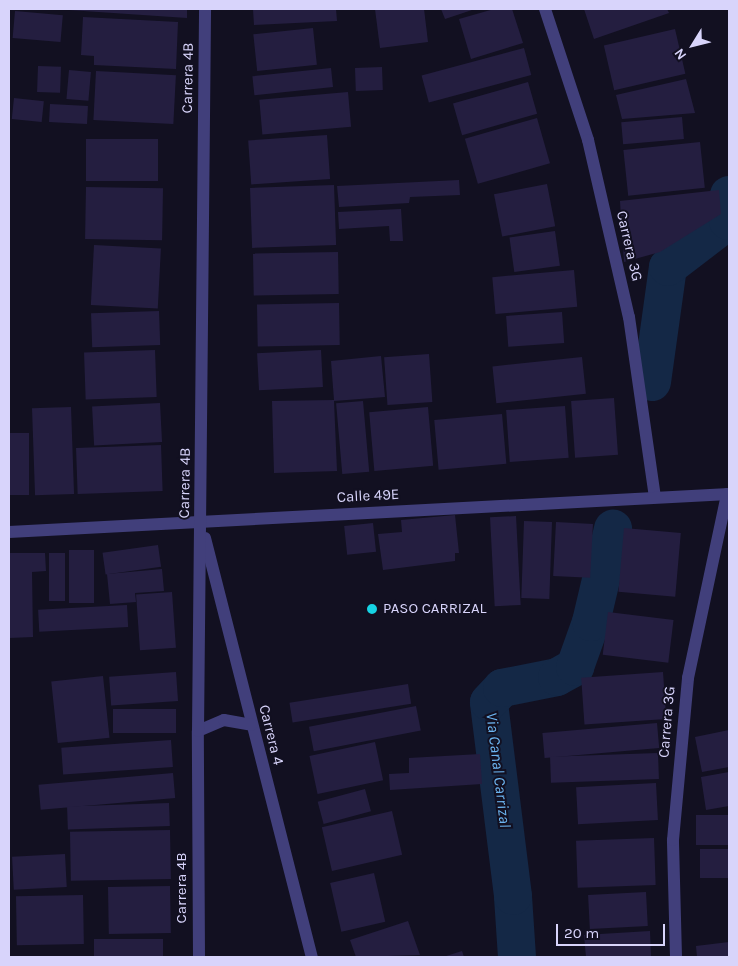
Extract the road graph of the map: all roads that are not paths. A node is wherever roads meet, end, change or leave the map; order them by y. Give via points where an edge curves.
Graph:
1 (205, 9) edge
2 (545, 9) edge
3 (655, 497) junction
4 (729, 497) edge
5 (200, 521) junction
6 (9, 532) edge
7 (252, 725) junction
8 (198, 731) junction
9 (199, 957) edge
10 (312, 957) edge
11 (676, 957) edge

1 - 5 street, Carrera 4B
2 - 3 street, Carrera 3G via 588,140 629,317
3 - 4 street, Calle 49E
3 - 5 street, Calle 49E
4 - 11 street, Carrera 3G via 688,678 673,840
5 - 6 street, Calle 49E
5 - 7 street, Carrera 4
5 - 8 street, Carrera 4B
7 - 8 street via 224,720
7 - 10 street, Carrera 4
8 - 9 street, Carrera 4B

